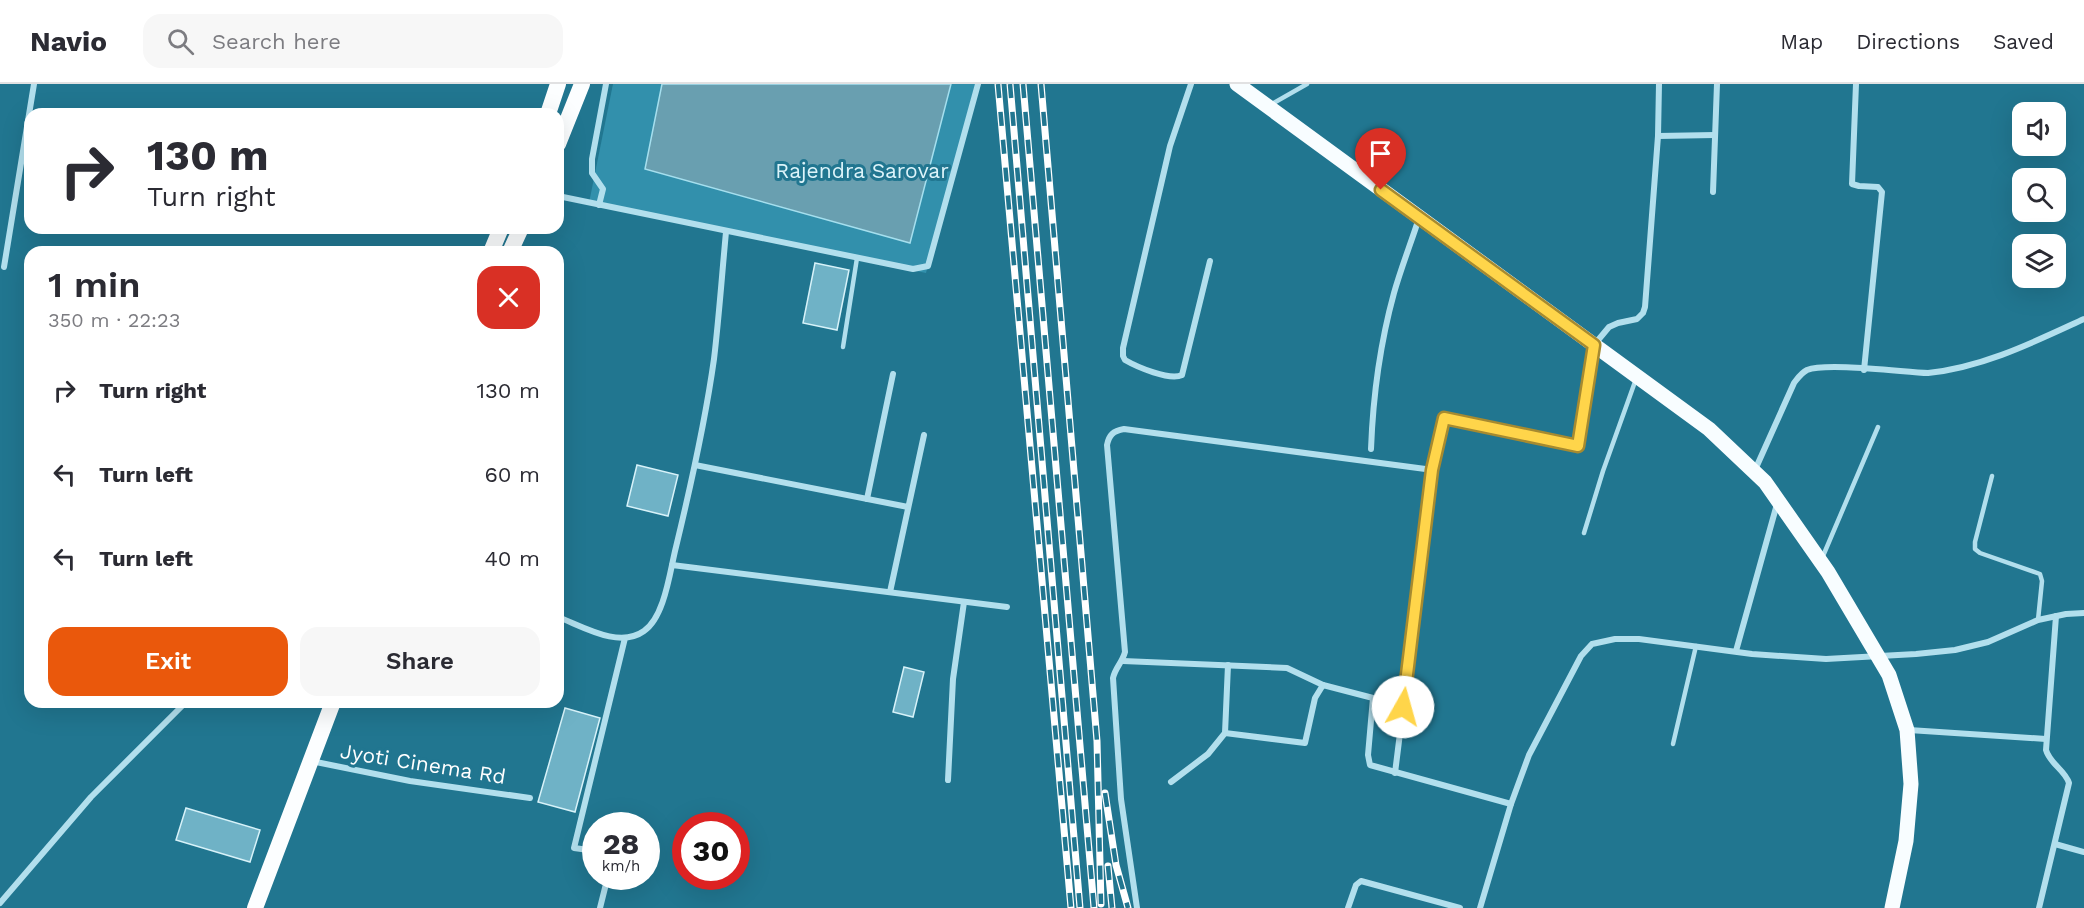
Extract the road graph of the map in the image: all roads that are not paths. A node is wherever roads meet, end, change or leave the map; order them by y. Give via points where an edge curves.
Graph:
1 (34, 84) edge
2 (558, 84) edge
3 (582, 84) edge
4 (606, 84) edge
5 (978, 84) edge
6 (1191, 84) edge
7 (1238, 84) edge
8 (1306, 84) edge
9 (1659, 84) edge
10 (1717, 84) edge
11 (1856, 84) edge
12 (1267, 107) junction
13 (30, 108) edge
14 (550, 108) edge
15 (564, 129) edge
16 (1715, 135) junction
17 (1658, 136) junction
18 (24, 145) edge
19 (1713, 192) dead end
20 (564, 197) edge
21 (599, 206) junction
22 (1419, 218) junction
23 (726, 232) junction
24 (857, 258) junction
25 (1210, 261) dead end
26 (4, 267) dead end
27 (2084, 319) edge
28 (1594, 345) junction
29 (843, 346) dead end
30 (1864, 370) junction
31 (893, 374) dead end
32 (1637, 376) junction
33 (1878, 426) dead end
34 (924, 435) dead end
35 (1371, 449) dead end
36 (695, 465) junction
37 (1432, 470) junction
38 (1754, 471) junction
39 (1992, 476) dead end
40 (867, 499) junction
41 (1778, 500) junction
42 (908, 507) junction
43 (1584, 533) dead end
44 (1820, 562) junction
45 (672, 565) junction
46 (890, 592) junction
47 (964, 602) junction
48 (1007, 607) dead end
49 (2084, 613) edge
50 (2056, 616) junction
51 (564, 619) edge
52 (2038, 620) junction
53 (625, 638) junction
54 (1696, 646) junction
55 (1736, 651) junction
56 (1879, 657) junction
57 (1123, 661) junction
58 (1228, 665) junction
59 (1323, 685) junction
60 (180, 708) edge
61 (331, 708) edge
62 (1907, 730) junction
63 (1225, 733) junction
64 (2046, 738) junction
65 (1673, 744) dead end
66 (311, 761) junction
67 (1395, 773) junction
68 (948, 780) dead end
69 (1171, 782) dead end
70 (530, 798) dead end
71 (1511, 804) junction
72 (583, 812) edge
73 (582, 815) edge
74 (2055, 844) junction
75 (582, 849) edge
76 (2084, 852) edge
77 (604, 890) edge
78 (0, 903) edge
79 (255, 908) edge
80 (600, 908) edge
81 (1137, 908) edge
82 (1348, 908) edge
83 (1460, 908) edge
84 (1480, 908) edge
85 (1892, 908) edge
86 (2039, 908) edge

1 - 13 street
2 - 14 highway
3 - 15 highway
4 - 21 street via 592,159 595,179 603,189
5 - 24 street via 928,266 913,269
6 - 25 street via 1170,146 1146,242 1123,348 1125,360 1168,376 1182,375
7 - 12 main road
8 - 12 lane
9 - 17 street
10 - 16 street
11 - 30 street via 1852,184 1878,187 1882,192
12 - 22 main road
16 - 17 street
16 - 19 street
17 - 28 street via 1645,307 1637,319 1609,327
18 - 26 street
20 - 21 street
21 - 23 street
22 - 28 main road
22 - 35 street via 1394,292 1383,340
23 - 24 street
23 - 36 street via 714,359
24 - 29 lane
27 - 30 street via 2014,350 1958,368 1928,373
28 - 32 main road
28 - 37 street via 1578,446 1444,418
30 - 38 street via 1816,368 1801,374
31 - 40 street
32 - 38 main road via 1709,429
32 - 43 lane
33 - 44 lane
34 - 42 street
36 - 40 street
36 - 45 street
37 - 57 street via 1124,429 1114,431 1107,445
37 - 67 street
38 - 41 main road
39 - 52 lane via 1975,549 2040,574
40 - 42 street
41 - 44 main road
41 - 55 street
42 - 46 street
44 - 56 main road
45 - 46 street
45 - 53 street via 657,616 646,631
46 - 47 street
47 - 48 street
47 - 68 street via 953,679
49 - 50 street
50 - 52 street
50 - 64 street
51 - 53 street
52 - 56 street via 1988,642 1955,650
53 - 72 street
54 - 55 street
54 - 65 lane
54 - 71 street via 1639,639 1592,644 1581,656 1529,754
55 - 56 street via 1826,659
56 - 62 main road
57 - 58 street
57 - 81 street via 1114,670 1113,684 1121,799
58 - 59 street via 1287,668
58 - 63 street
59 - 63 street via 1315,698 1305,743
59 - 67 street via 1373,698 1369,763
60 - 78 street via 91,797
61 - 66 highway
62 - 64 street
62 - 85 main road via 1911,784 1906,841
63 - 69 street via 1208,754
64 - 74 street via 2048,755 2069,783
66 - 70 street, Jyoti Cinema Rd via 411,781
66 - 79 highway
67 - 71 street
71 - 84 street
73 - 75 street via 574,848
74 - 76 street
74 - 86 street
77 - 80 street
82 - 83 street via 1361,881

